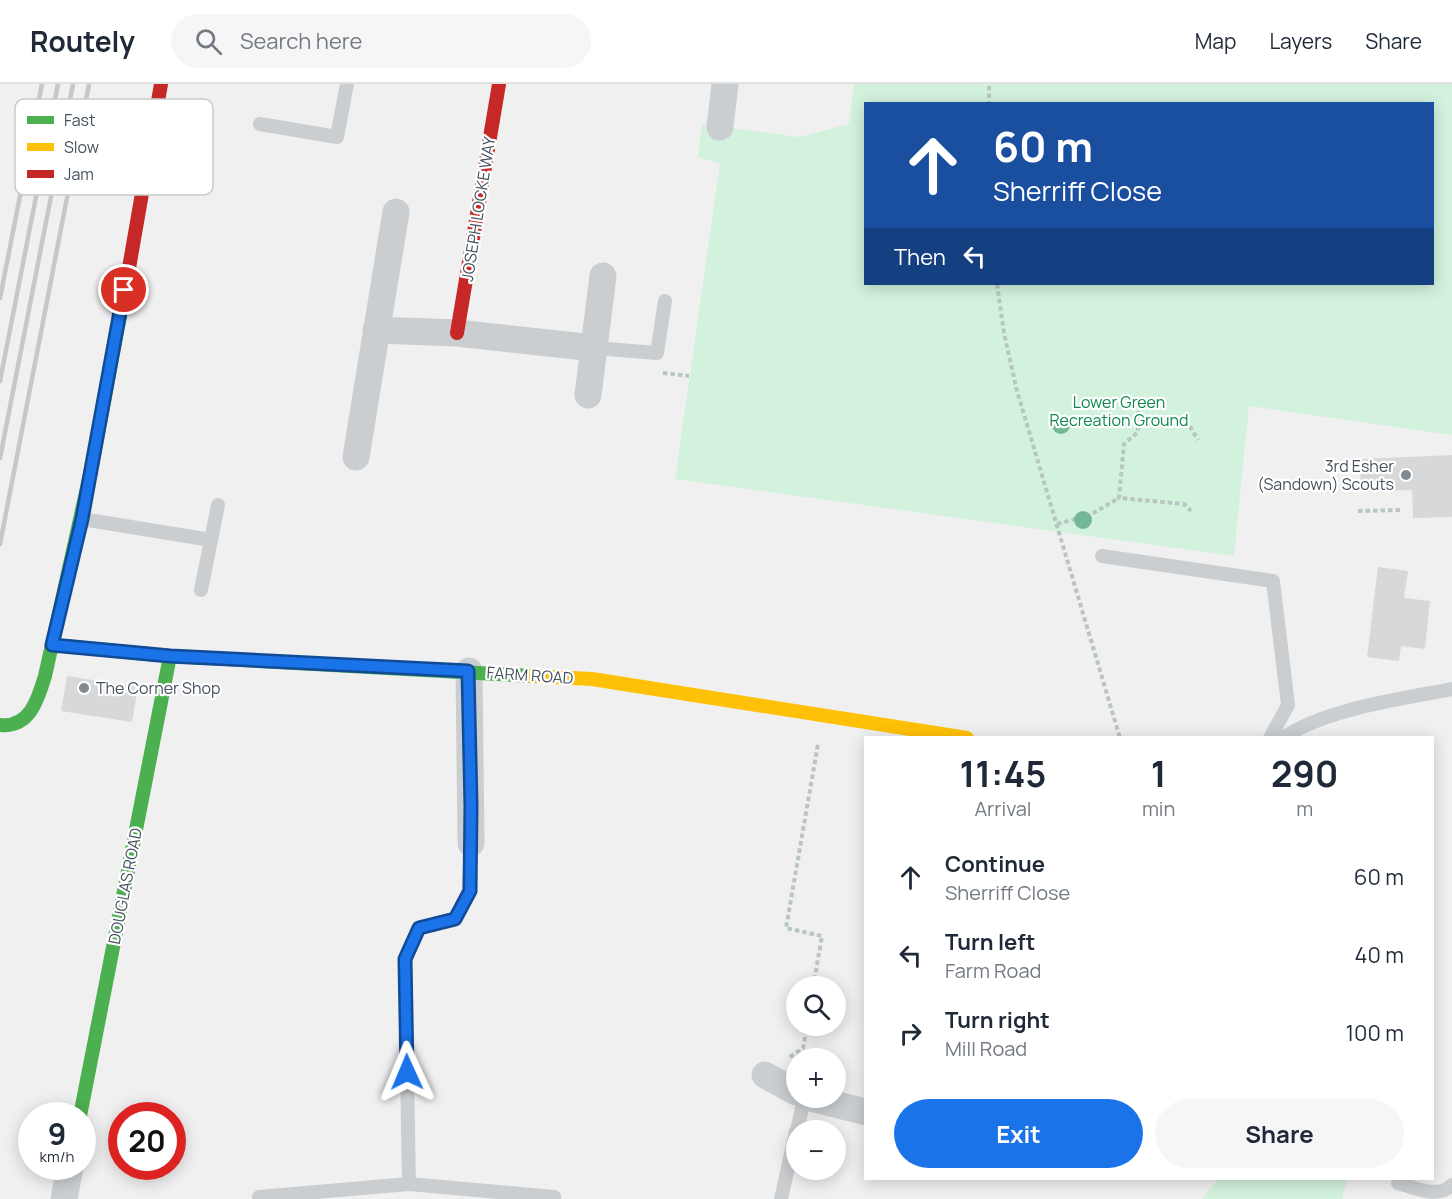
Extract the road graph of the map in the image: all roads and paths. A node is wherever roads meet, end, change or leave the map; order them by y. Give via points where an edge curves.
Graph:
1 (161, 84) edge
2 (347, 84) edge
3 (499, 84) edge
4 (725, 84) edge
5 (989, 86) dead end
6 (158, 99) edge
7 (989, 102) edge
8 (260, 124) dead end
9 (720, 127) dead end
10 (141, 195) edge
11 (396, 212) dead end
12 (603, 276) dead end
13 (997, 285) edge
14 (665, 301) dead end
15 (376, 330) junction
16 (457, 333) junction
17 (594, 348) junction
18 (588, 394) dead end
19 (1138, 411) dead end
20 (1138, 423) junction
21 (1198, 440) dead end
22 (356, 457) dead end
23 (1119, 498) junction
24 (218, 505) dead end
25 (1402, 510) dead end
26 (1191, 511) dead end
27 (1358, 511) dead end
28 (82, 519) junction
29 (1057, 524) junction
30 (211, 540) junction
31 (1102, 556) dead end
32 (201, 590) dead end
33 (52, 645) junction
34 (170, 656) junction
35 (468, 671) junction
36 (1452, 689) edge
37 (823, 714) junction
38 (0, 725) edge
39 (955, 736) edge
40 (1119, 736) edge
41 (1271, 736) edge
42 (1286, 736) edge
43 (471, 843) joint
44 (815, 976) edge
45 (805, 1036) edge
46 (765, 1075) joint
47 (786, 1087) edge
48 (83, 1102) edge
49 (846, 1107) edge
50 (864, 1112) edge
51 (786, 1178) edge
52 (68, 1180) edge
53 (1398, 1183) dead end
54 (409, 1185) junction
55 (1452, 1185) edge
56 (259, 1197) dead end
57 (554, 1197) dead end
58 (64, 1199) edge
59 (781, 1199) edge

1 - 6 street
2 - 8 lane via 337,137
3 - 16 street, JOSEPH LOCKE WAY
4 - 9 street
5 - 7 path
10 - 28 street
11 - 15 street
12 - 17 street
13 - 29 path via 1017,391
14 - 17 lane via 657,353
15 - 16 street
15 - 22 street
16 - 17 street
17 - 18 street
19 - 20 path
20 - 21 path via 1189,425
20 - 23 path via 1138,432 1124,444
23 - 26 path via 1184,504
23 - 29 path via 1090,515
24 - 30 lane
25 - 27 path
28 - 30 lane
28 - 33 street
29 - 40 path
30 - 32 lane
31 - 41 lane via 1273,581 1288,705
33 - 34 street, FARM ROAD
33 - 38 street via 28,716 17,723
34 - 35 street, FARM ROAD
34 - 48 street, DOUGLAS ROAD
35 - 37 street, FARM ROAD via 592,678
35 - 43 street
36 - 42 lane via 1367,706 1297,728
37 - 39 street, FARM ROAD
37 - 44 path via 786,928 822,936
43 - 54 lane via 470,891 455,919 419,928 405,959
45 - 46 path via 803,1048
46 - 47 street
49 - 50 street
51 - 59 lane
52 - 58 street
53 - 55 lane via 1433,1193 1446,1191
54 - 56 lane
54 - 57 lane

